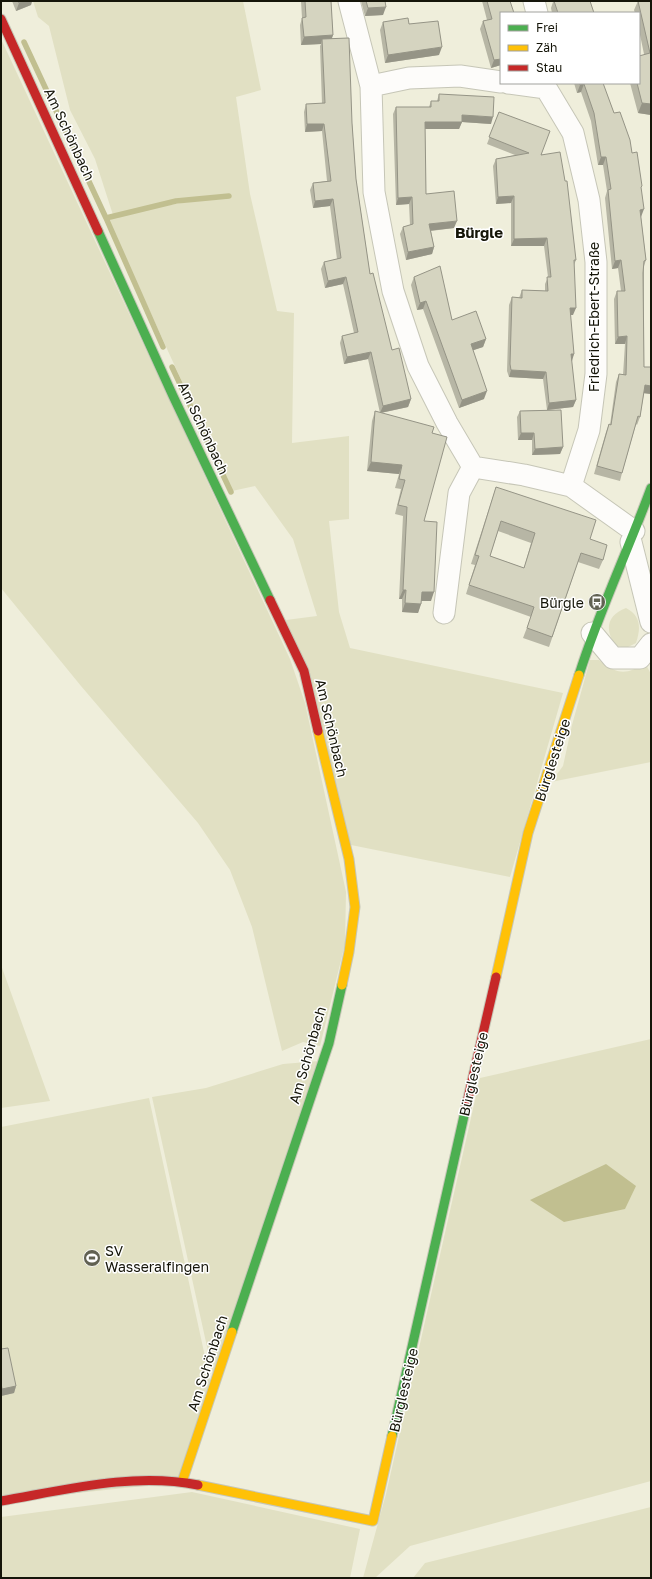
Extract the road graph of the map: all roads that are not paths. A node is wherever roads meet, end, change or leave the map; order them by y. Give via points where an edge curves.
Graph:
1 (349, 1) edge
2 (534, 1) edge
3 (537, 12) edge
4 (1, 19) edge
5 (500, 82) edge
6 (527, 84) edge
7 (546, 85) edge
8 (371, 86) junction
9 (473, 467) junction
10 (571, 486) junction
11 (651, 488) edge
12 (633, 536) junction
13 (444, 613) dead end
14 (651, 622) edge
15 (592, 633) junction
16 (651, 644) edge
17 (182, 1482) junction
18 (1, 1501) edge

1 - 8 street
2 - 3 street
4 - 17 street, Am Schönbach via 173,396 304,671 349,859 355,907 349,952 329,1043
5 - 8 street via 460,76 417,78
6 - 7 street
7 - 10 street, Friedrich-Ebert-Straße via 572,133 589,200 596,262 596,374 590,430
8 - 9 street via 374,192 393,291 418,366 447,424
9 - 10 street
9 - 13 street via 459,493
10 - 12 street
11 - 12 street, Bürglesteige
12 - 14 street
12 - 15 street, Bürglesteige
15 - 16 street via 613,658 640,658
15 - 17 street, Bürglesteige via 528,833 373,1520
17 - 18 street via 112,1482

